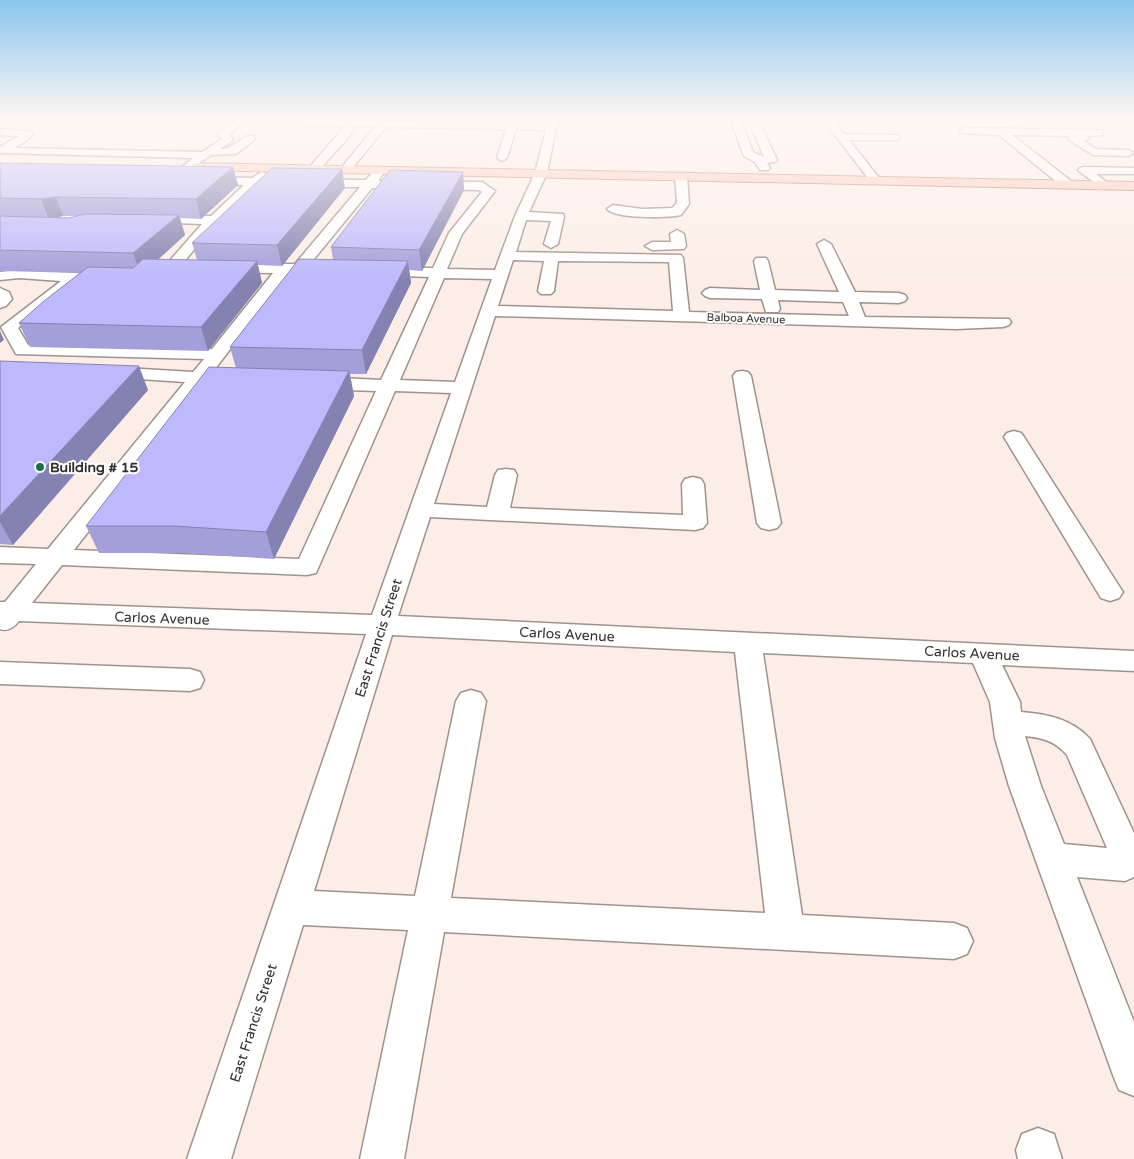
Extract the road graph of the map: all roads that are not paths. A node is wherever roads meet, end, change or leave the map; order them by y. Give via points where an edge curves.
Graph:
1 (264, 173) edge
2 (358, 173) edge
3 (537, 173) edge
4 (541, 173) edge
5 (545, 173) edge
6 (869, 173) edge
7 (1053, 173) edge
8 (1088, 173) edge
9 (681, 176) junction
10 (375, 177) junction
11 (875, 180) junction
12 (191, 181) edge
13 (255, 182) junction
14 (1067, 184) junction
15 (1104, 185) junction
16 (1134, 186) edge
17 (613, 209) dead end
18 (521, 216) junction
19 (214, 220) junction
20 (203, 230) junction
21 (677, 234) dead end
22 (824, 244) dead end
23 (510, 250) junction
24 (552, 250) junction
25 (761, 261) dead end
26 (171, 268) junction
27 (292, 268) junction
28 (339, 270) edge
29 (359, 271) edge
30 (156, 272) edge
31 (438, 274) junction
32 (501, 275) junction
33 (0, 276) edge
34 (546, 291) dead end
35 (0, 293) edge
36 (710, 293) dead end
37 (768, 294) junction
38 (849, 297) junction
39 (899, 298) dead end
40 (0, 303) edge
41 (489, 311) junction
42 (681, 316) junction
43 (775, 319) junction
44 (858, 321) junction
45 (1003, 322) dead end
46 (8, 336) edge
47 (217, 354) junction
48 (88, 372) edge
49 (742, 376) dead end
50 (198, 378) junction
51 (227, 379) edge
52 (303, 382) edge
53 (388, 385) junction
54 (463, 388) junction
55 (1014, 438) dead end
56 (506, 475) dead end
57 (693, 484) dead end
58 (421, 510) junction
59 (497, 514) junction
60 (769, 523) dead end
61 (0, 555) edge
62 (54, 557) junction
63 (1110, 592) dead end
64 (3, 616) edge
65 (382, 625) junction
66 (748, 642) junction
67 (983, 654) junction
68 (1134, 661) edge
69 (0, 673) edge
70 (190, 680) dead end
71 (471, 701) dead end
72 (1008, 723) junction
73 (1052, 859) junction
74 (291, 907) junction
75 (428, 914) junction
76 (786, 932) junction
77 (954, 941) dead end
78 (1134, 1074) edge
79 (209, 1159) edge
80 (382, 1159) edge

1 - 13 street
2 - 10 main road
3 - 10 main road
4 - 18 street, East Francis Street
5 - 9 main road
6 - 11 street
7 - 14 street
8 - 15 street
9 - 11 main road
9 - 17 street via 683,204 676,212 642,213
10 - 13 street
10 - 27 street
10 - 31 street via 482,186 488,191 456,233
11 - 14 main road
12 - 13 street
13 - 19 street
14 - 15 main road
15 - 16 main road
18 - 23 street, East Francis Street
18 - 24 street via 558,217
19 - 20 street
19 - 20 street via 134,223
20 - 26 street
21 - 24 street via 679,246
22 - 38 street
23 - 24 street
23 - 32 street, East Francis Street
24 - 34 street
24 - 42 street via 676,258
25 - 37 street
26 - 27 street
26 - 30 street
27 - 28 street
27 - 47 street
29 - 31 street
31 - 32 street
31 - 53 street
32 - 41 street, East Francis Street
33 - 46 street via 85,276
35 - 40 street via 4,299
36 - 37 street
37 - 38 street
37 - 43 street
38 - 39 street
38 - 44 street
41 - 42 street, Balboa Avenue
41 - 54 street, East Francis Street
42 - 43 street, Balboa Avenue
43 - 44 street, Balboa Avenue
44 - 45 street, Balboa Avenue
46 - 47 street via 22,350
47 - 50 street
48 - 50 street
49 - 60 street
50 - 51 street
50 - 62 street
52 - 53 street
53 - 54 street
53 - 62 street via 307,567
54 - 58 street, East Francis Street
55 - 63 street
56 - 59 street
57 - 59 street via 695,522
58 - 59 street
58 - 65 street, East Francis Street
61 - 62 street
62 - 64 street
64 - 65 street, Carlos Avenue
65 - 66 street, Carlos Avenue
65 - 74 street, East Francis Street
66 - 67 street, Carlos Avenue
66 - 76 street
67 - 68 street, Carlos Avenue
67 - 72 street via 1005,702
69 - 70 street
71 - 75 street
72 - 73 street via 1025,786
72 - 73 street via 1052,727 1072,738 1129,859 1125,865
73 - 78 street
74 - 75 street
74 - 79 street, East Francis Street
75 - 76 street
75 - 80 street
76 - 77 street

